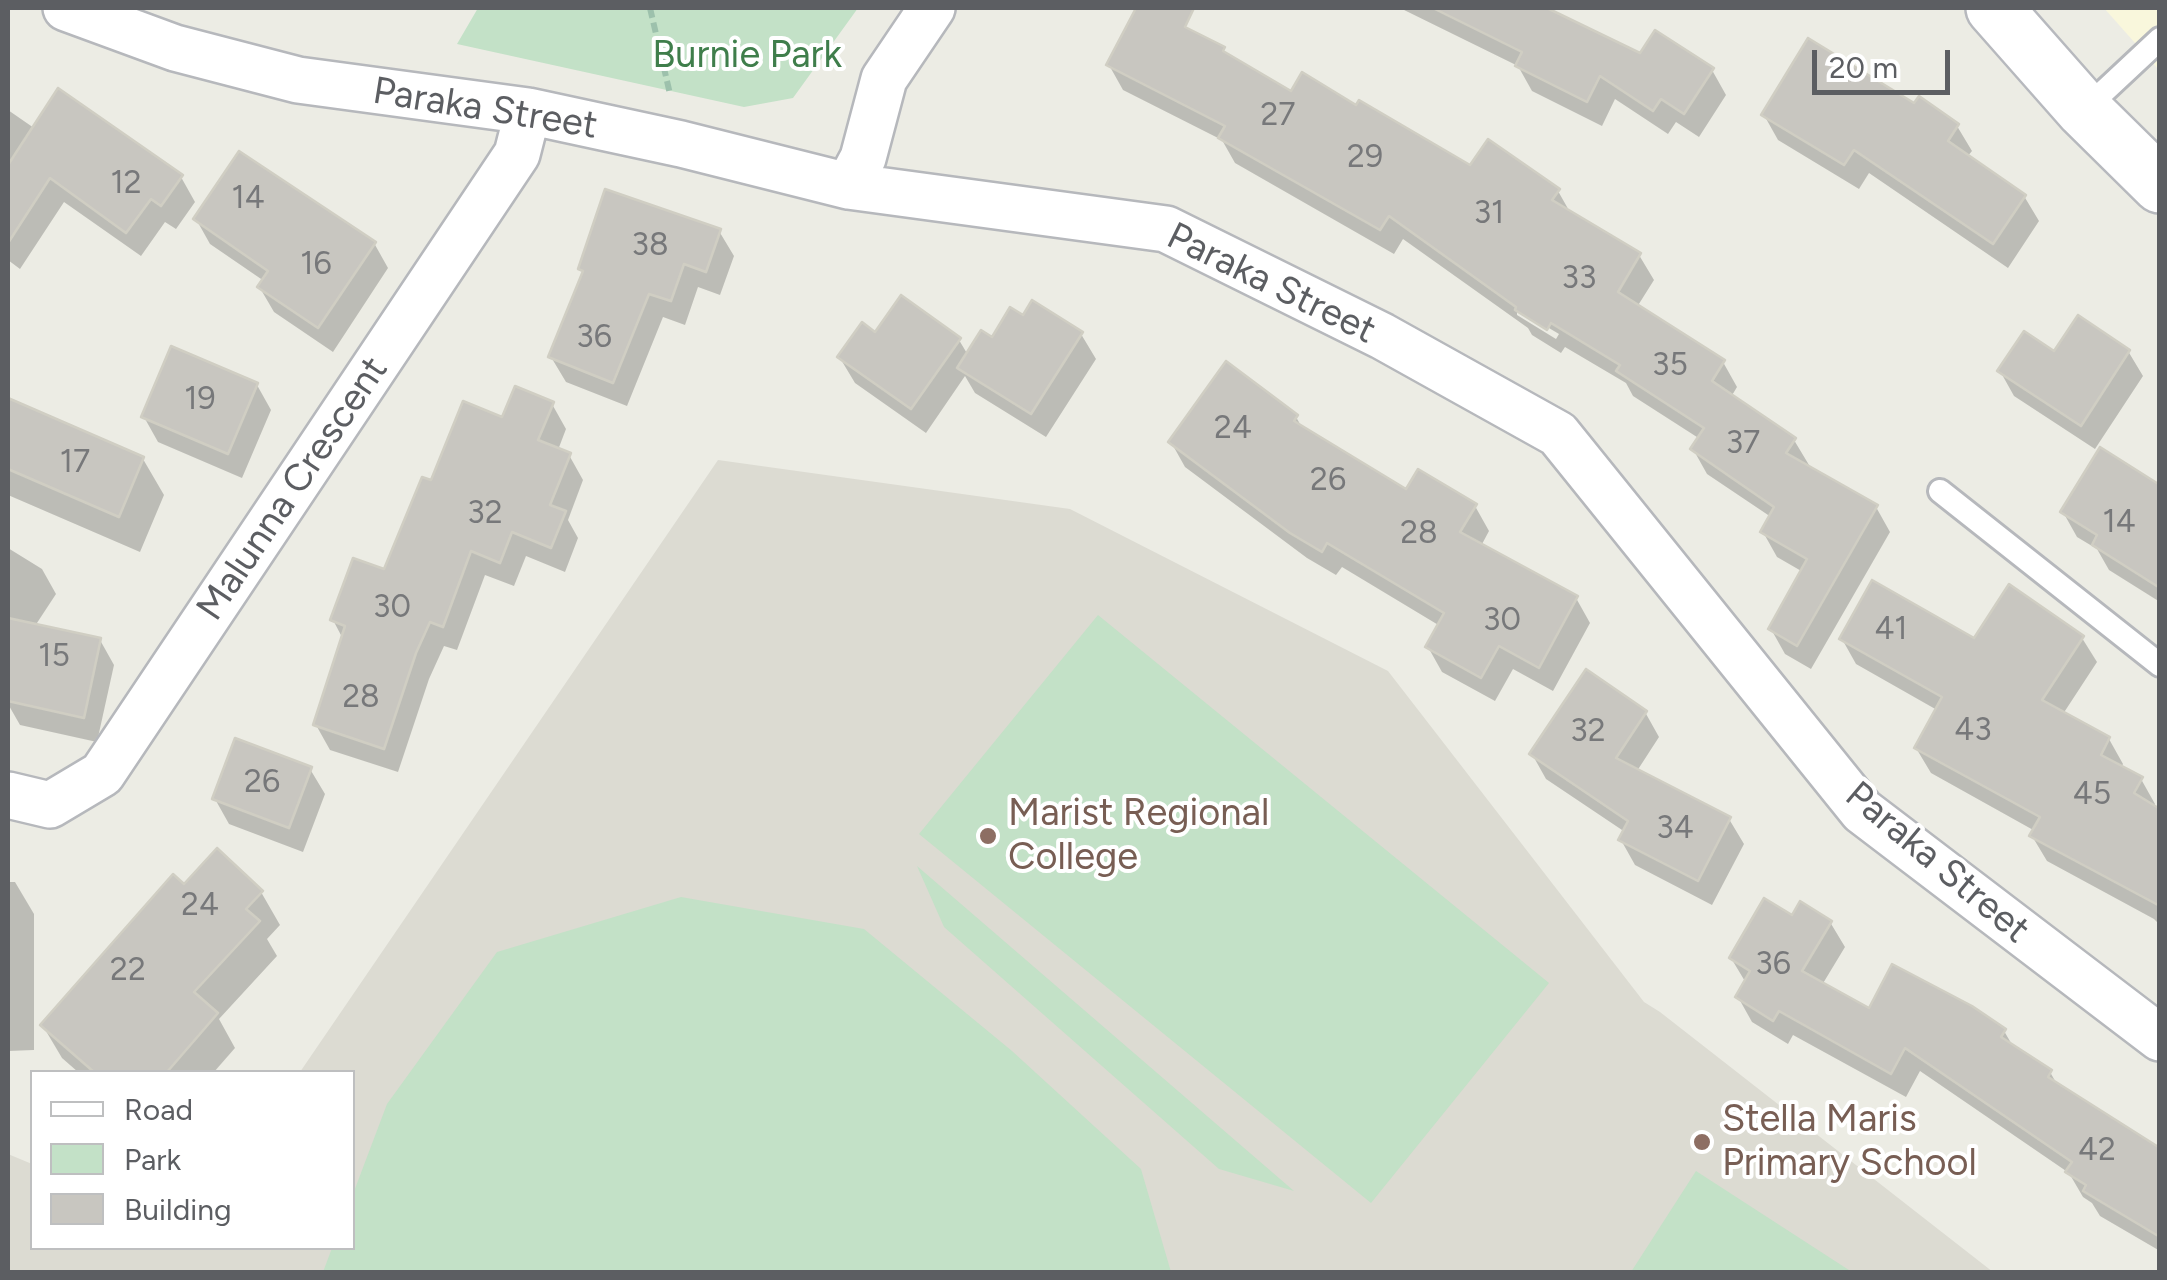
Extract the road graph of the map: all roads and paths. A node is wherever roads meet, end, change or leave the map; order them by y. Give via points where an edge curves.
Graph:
1 (66, 8) edge
2 (650, 8) edge
3 (932, 8) edge
4 (1994, 8) edge
5 (2160, 39) edge
6 (2084, 110) junction
7 (528, 111) junction
8 (681, 144) junction
9 (2160, 185) edge
10 (848, 186) junction
11 (1940, 491) dead end
12 (2160, 665) edge
13 (8, 795) edge
14 (2160, 1038) edge

1 - 7 street, Paraka Street via 175,48 298,80
2 - 8 path
3 - 10 street via 884,79 863,158
4 - 6 main road
5 - 6 lane
6 - 9 main road
7 - 8 street, Paraka Street
7 - 13 street, Malunna Crescent via 517,154 102,774 50,805
8 - 10 street, Paraka Street
10 - 14 street, Paraka Street via 1166,229 1382,336 1558,434 1862,812
11 - 12 lane

